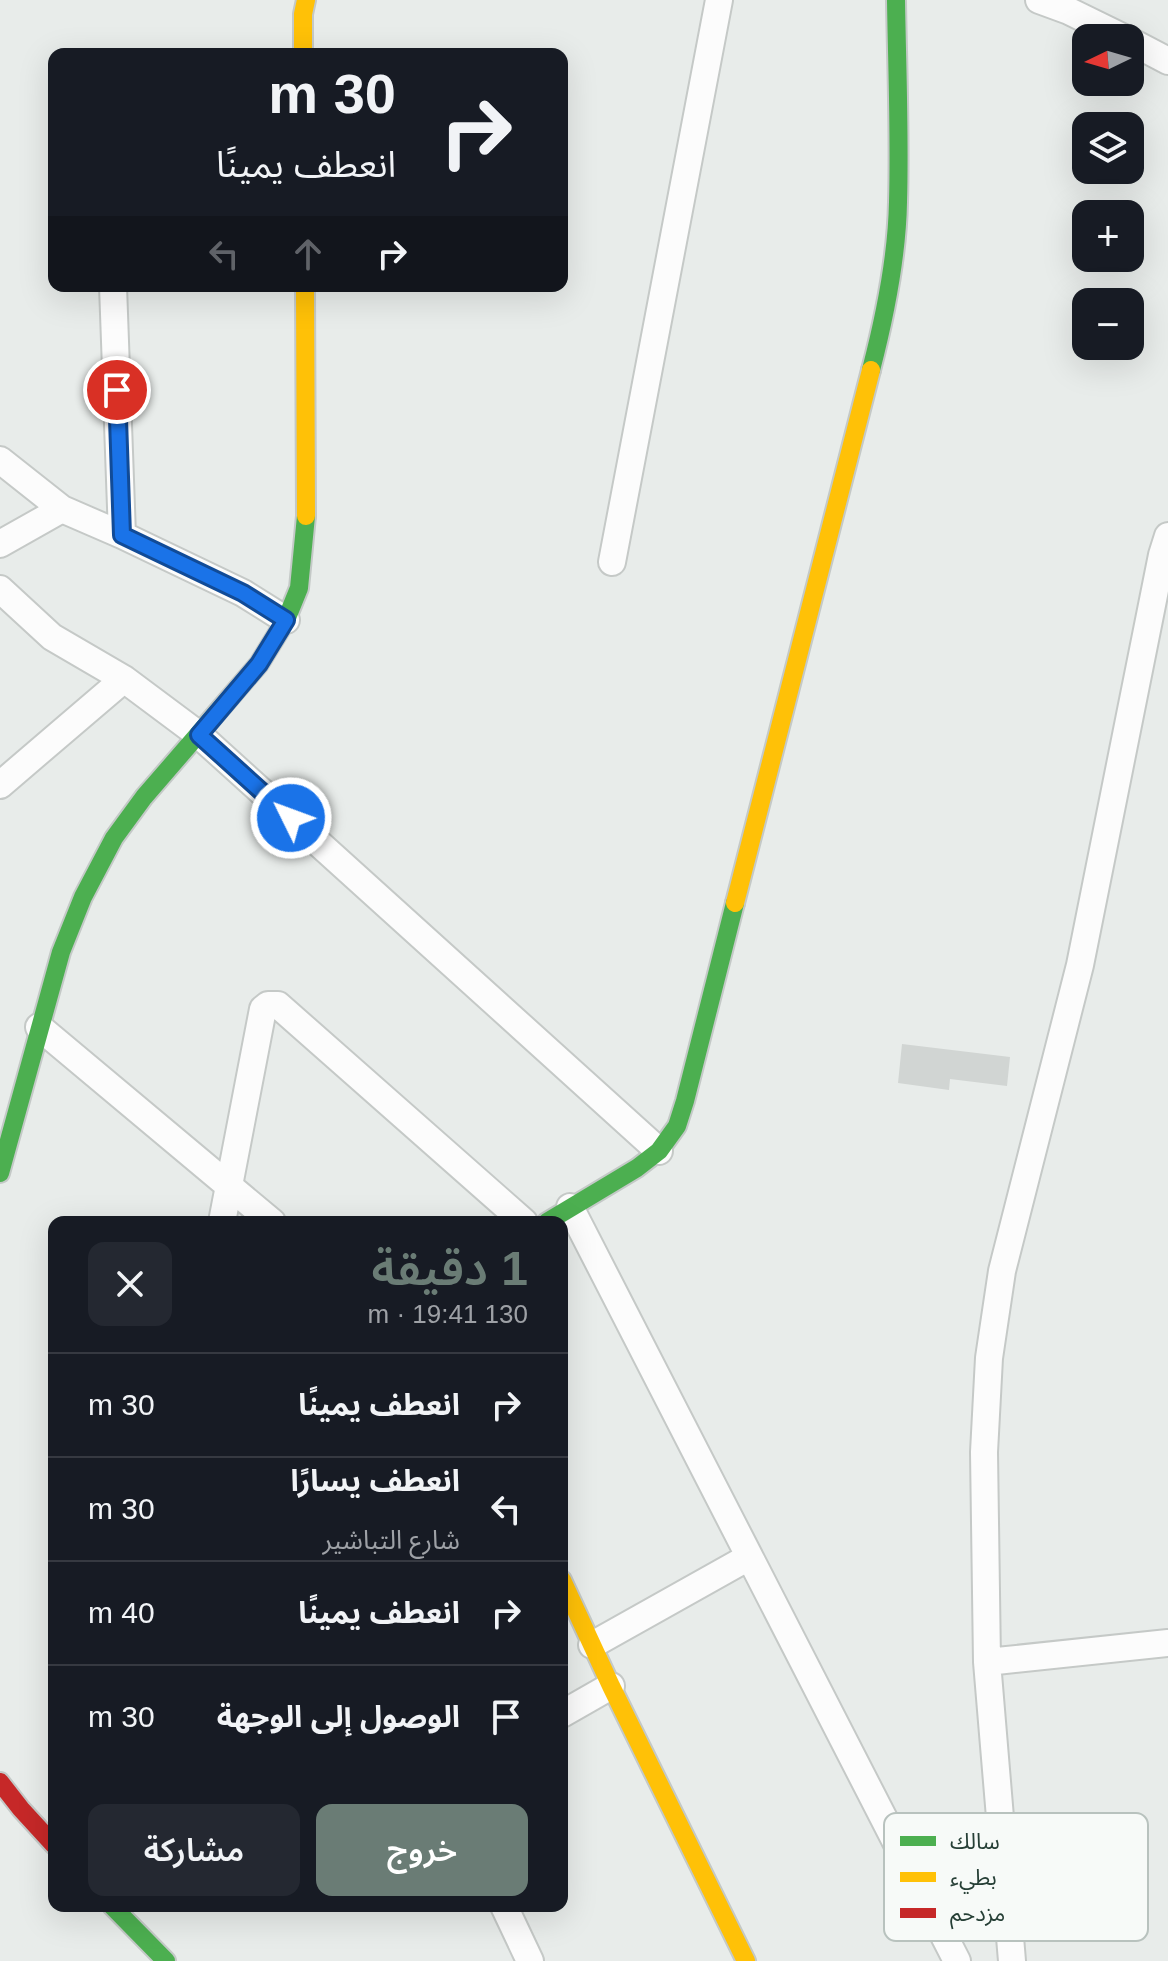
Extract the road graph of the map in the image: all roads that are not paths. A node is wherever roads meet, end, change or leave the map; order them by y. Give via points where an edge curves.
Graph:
1 (306, 0) edge
2 (719, 0) edge
3 (896, 0) edge
4 (1039, 0) edge
5 (1095, 24) edge
6 (303, 48) edge
7 (1144, 48) edge
8 (1168, 61) edge
9 (113, 292) edge
10 (305, 292) edge
11 (0, 460) edge
12 (62, 509) junction
13 (122, 535) junction
14 (1168, 536) edge
15 (0, 544) edge
16 (612, 562) dead end
17 (0, 589) edge
18 (286, 620) junction
19 (124, 679) junction
20 (199, 735) junction
21 (0, 785) edge
22 (39, 1027) junction
23 (659, 1151) junction
24 (0, 1173) edge
25 (230, 1188) junction
26 (570, 1207) junction
27 (223, 1216) edge
28 (265, 1216) edge
29 (517, 1216) edge
30 (556, 1216) edge
31 (749, 1557) junction
32 (568, 1593) edge
33 (1168, 1643) edge
34 (592, 1645) junction
35 (987, 1662) junction
36 (611, 1686) junction
37 (568, 1711) edge
38 (0, 1782) edge
39 (1000, 1813) edge
40 (884, 1819) edge
41 (48, 1838) edge
42 (118, 1912) edge
43 (507, 1912) edge
44 (947, 1941) edge
45 (1010, 1941) edge
46 (166, 1961) edge
47 (530, 1961) edge
48 (746, 1961) edge
49 (957, 1961) edge
50 (1012, 1961) edge

1 - 6 street
2 - 16 street
3 - 23 street via 898,204 881,332 685,1101 677,1126
4 - 5 street
7 - 8 street
9 - 13 street
10 - 18 street via 306,525 299,588
11 - 12 street
12 - 13 street
12 - 15 street
13 - 18 street via 243,593
14 - 35 street via 1080,965 1002,1271 989,1358 984,1452
17 - 19 street via 52,637
18 - 20 street via 259,664
19 - 20 street
19 - 21 street
20 - 22 street via 114,838 61,952
20 - 23 street
22 - 24 street
22 - 25 street
23 - 26 street
25 - 27 street
25 - 28 street
25 - 29 street via 263,1009 273,1004
26 - 30 street
26 - 31 street
31 - 34 street
31 - 40 street
32 - 34 street
33 - 35 street
34 - 36 street
35 - 39 street
36 - 37 street
36 - 48 street
38 - 41 street
42 - 46 street
43 - 47 street
44 - 49 street
45 - 50 street

